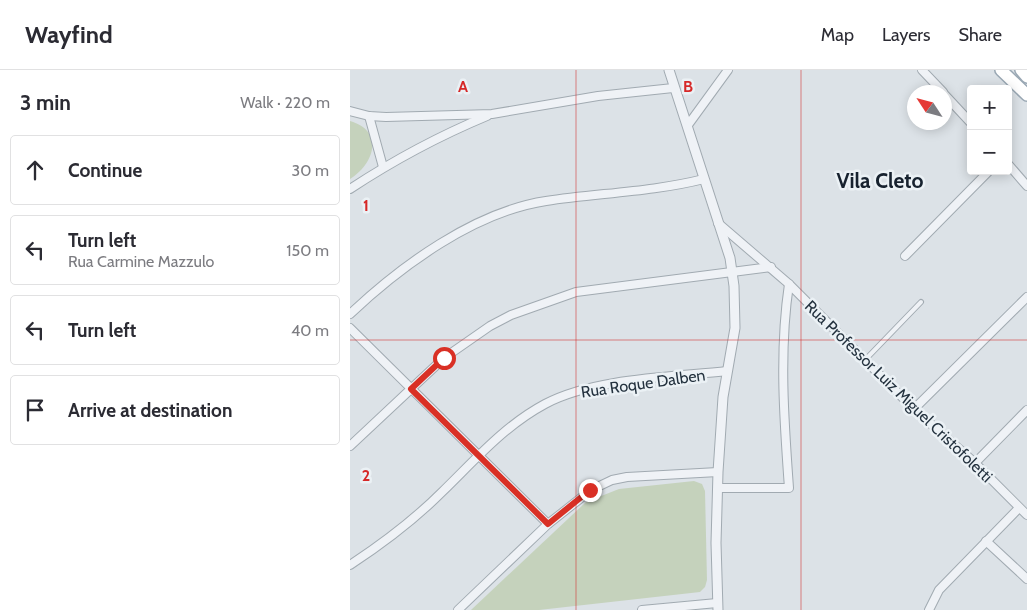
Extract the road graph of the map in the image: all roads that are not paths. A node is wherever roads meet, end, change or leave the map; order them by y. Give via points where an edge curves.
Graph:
1 (668, 70) edge
2 (728, 70) edge
3 (922, 70) edge
4 (1001, 70) edge
5 (1021, 70) edge
6 (1027, 76) edge
7 (936, 85) edge
8 (673, 88) junction
9 (1027, 95) edge
10 (952, 102) edge
11 (350, 111) edge
12 (492, 114) junction
13 (449, 115) junction
14 (368, 116) junction
15 (967, 119) edge
16 (688, 125) junction
17 (450, 131) junction
18 (383, 167) junction
19 (1012, 169) edge
20 (985, 175) edge
21 (704, 178) junction
22 (1027, 186) edge
23 (350, 189) edge
24 (718, 223) junction
25 (906, 256) dead end
26 (771, 267) junction
27 (733, 273) junction
28 (789, 284) junction
29 (1027, 297) edge
30 (921, 302) dead end
31 (350, 314) edge
32 (350, 328) edge
33 (865, 360) junction
34 (727, 371) junction
35 (411, 389) junction
36 (914, 410) junction
37 (1027, 410) edge
38 (350, 446) edge
39 (478, 455) junction
40 (975, 463) junction
41 (718, 472) junction
42 (718, 488) junction
43 (1019, 508) junction
44 (1027, 515) edge
45 (548, 524) junction
46 (986, 541) junction
47 (350, 565) edge
48 (1027, 579) edge
49 (718, 606) edge
50 (458, 610) edge
51 (642, 610) edge
52 (929, 610) edge

1 - 8 street
2 - 16 street
3 - 7 street
4 - 9 main road
5 - 6 main road
8 - 12 street via 598,96
8 - 16 street
10 - 15 street
11 - 14 street
12 - 13 street
12 - 17 street
13 - 14 street
13 - 17 street via 453,123
14 - 18 street
16 - 21 street
17 - 18 street
18 - 23 street
19 - 22 street
20 - 25 street
21 - 24 street
21 - 31 street via 673,186 544,201 508,212 426,252
24 - 26 street, Rua Professor Luiz Miguel Cristofoletti
24 - 27 street
26 - 27 street
26 - 28 street, Rua Professor Luiz Miguel Cristofoletti
27 - 34 street via 735,328
27 - 35 street via 576,292 543,302 476,335 444,358
28 - 33 street, Rua Professor Luiz Miguel Cristofoletti
28 - 42 street via 783,322 783,410 789,488
29 - 36 street
30 - 33 lane
32 - 35 street
33 - 36 street, Rua Professor Luiz Miguel Cristofoletti
34 - 39 street, Rua Roque Dalben via 588,388 546,404 501,434
34 - 41 street
35 - 38 street
35 - 39 street
36 - 40 street, Rua Professor Luiz Miguel Cristofoletti
37 - 40 street
39 - 45 street
39 - 47 street, Rua Roque Dalben via 441,494
40 - 43 street, Rua Professor Luiz Miguel Cristofoletti
41 - 42 street
41 - 45 street via 612,480 590,490
42 - 49 street
43 - 44 street, Rua Professor Luiz Miguel Cristofoletti
43 - 46 street
45 - 50 street
46 - 48 street
46 - 52 street via 939,590
49 - 51 street

